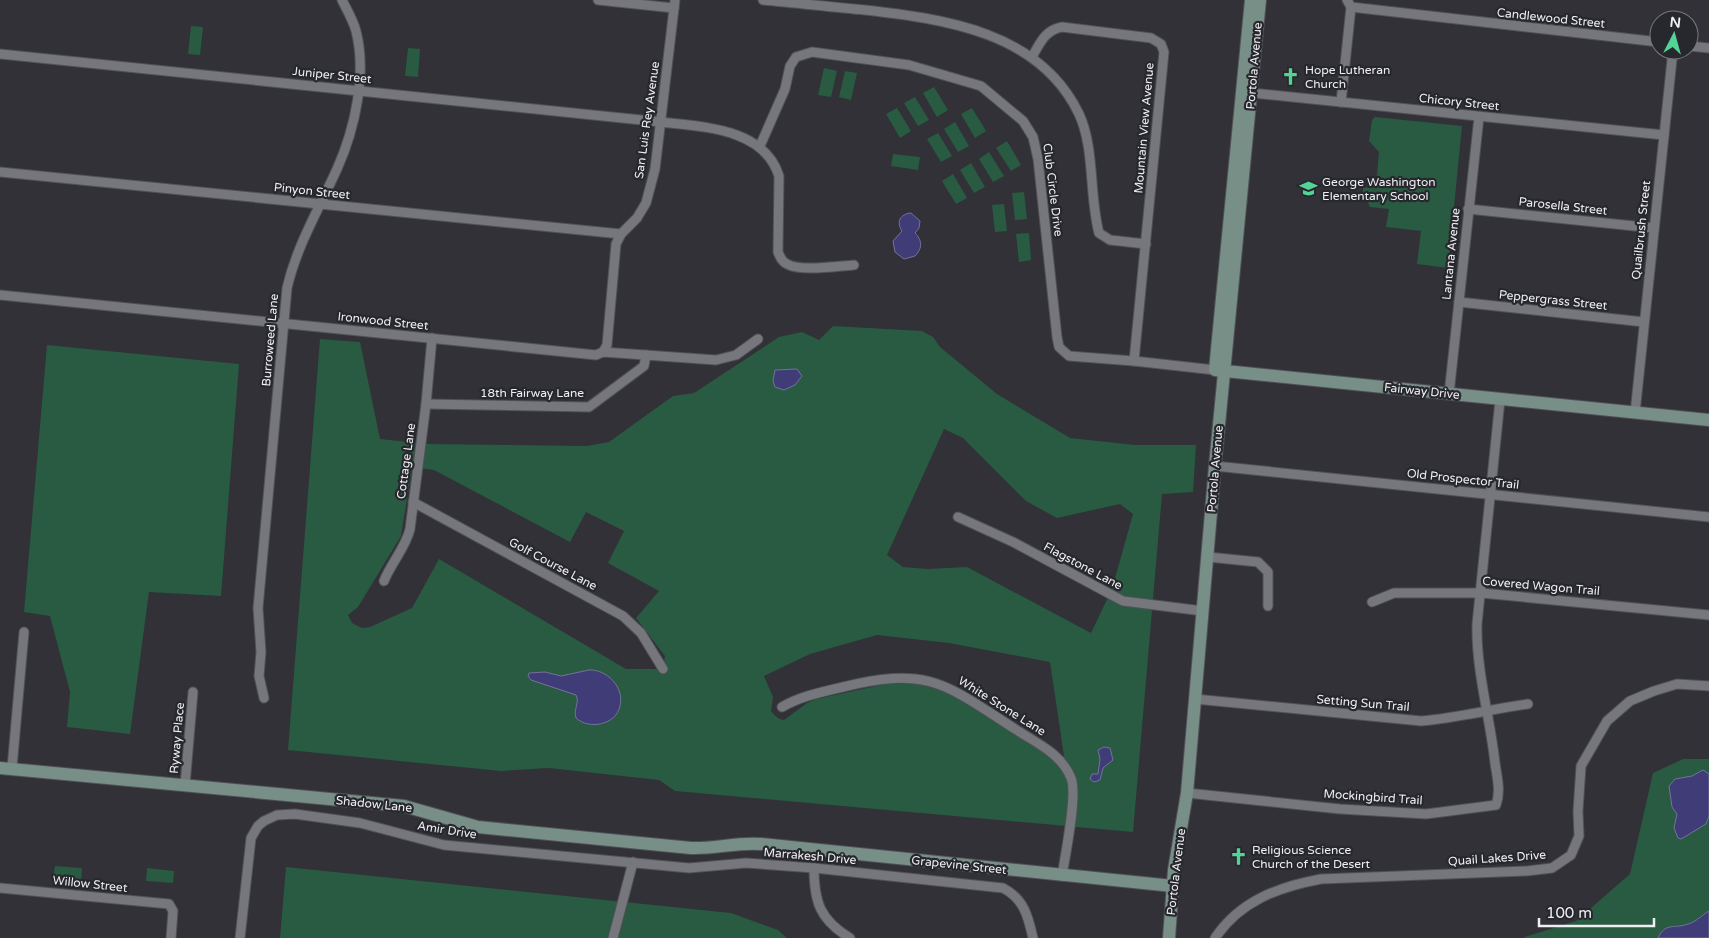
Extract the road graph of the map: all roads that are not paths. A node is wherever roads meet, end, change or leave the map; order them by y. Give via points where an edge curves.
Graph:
1 (342, 0) edge
2 (598, 0) edge
3 (763, 0) edge
4 (1251, 0) edge
5 (1260, 0) edge
6 (675, 4) edge
7 (1349, 4) edge
8 (1649, 41) edge
9 (0, 54) edge
10 (1032, 57) junction
11 (1672, 60) edge
12 (358, 90) junction
13 (1252, 92) junction
14 (1341, 102) junction
15 (1479, 117) junction
16 (662, 122) junction
17 (1664, 135) junction
18 (760, 146) junction
19 (0, 172) edge
20 (320, 204) junction
21 (1468, 209) junction
22 (1654, 228) junction
23 (621, 234) junction
24 (1146, 244) junction
25 (854, 265) dead end
26 (0, 295) edge
27 (1459, 302) junction
28 (1644, 322) junction
29 (284, 323) junction
30 (432, 338) junction
31 (758, 339) dead end
32 (603, 352) junction
33 (646, 355) junction
34 (1134, 360) junction
35 (1220, 370) junction
36 (1449, 394) junction
37 (1500, 400) junction
38 (426, 404) junction
39 (1635, 413) junction
40 (1709, 420) edge
41 (1215, 466) junction
42 (1490, 494) junction
43 (413, 502) junction
44 (958, 517) dead end
45 (1709, 517) edge
46 (1208, 557) junction
47 (384, 581) dead end
48 (1481, 593) junction
49 (1372, 602) dead end
50 (1268, 606) dead end
51 (1203, 611) junction
52 (1709, 616) edge
53 (24, 632) dead end
54 (663, 669) dead end
55 (1709, 686) edge
56 (193, 692) dead end
57 (264, 698) dead end
58 (1195, 699) junction
59 (1528, 704) dead end
60 (782, 707) dead end
61 (1487, 710) junction
62 (6, 768) edge
63 (185, 785) junction
64 (1187, 793) junction
65 (744, 843) joint
66 (632, 862) junction
67 (814, 868) junction
68 (1062, 876) junction
69 (1173, 886) junction
70 (0, 888) edge
71 (171, 938) edge
72 (240, 938) edge
73 (613, 938) edge
74 (850, 938) edge
75 (1033, 938) edge
76 (1169, 938) edge
77 (1215, 938) edge

1 - 12 street, Burroweed Lane via 356,29 359,44
2 - 6 street
3 - 10 street via 943,20 994,37
4 - 35 street, Portola Avenue
5 - 13 street, Portola Avenue
6 - 16 street, San Luis Rey Avenue
7 - 8 street, Candlewood Street
7 - 14 street
9 - 12 street, Juniper Street
10 - 24 street via 1052,74 1080,115 1087,137 1099,233 1110,240
10 - 24 street, Mountain View Avenue via 1046,34 1062,27 1151,38 1161,44 1164,52
11 - 17 street, Quailbrush Street
12 - 16 street, Juniper Street
12 - 20 street, Burroweed Lane via 348,143
13 - 14 street, Chicory Street
13 - 35 street, Portola Avenue
14 - 15 street, Chicory Street
15 - 17 street, Chicory Street
15 - 21 street, Lantana Avenue
16 - 18 street, Juniper Street via 728,132
16 - 23 street, San Luis Rey Avenue via 646,203
17 - 22 street, Quailbrush Street
18 - 25 street via 776,165 779,176 778,252 781,260 799,268
18 - 34 street, Club Circle Drive via 785,89 790,66 796,57 812,52 909,64 981,86 1016,113 1033,137 1059,347 1069,356
19 - 20 street, Pinyon Street
20 - 23 street, Pinyon Street
20 - 29 street, Burroweed Lane via 293,263
21 - 22 street, Parosella Street
21 - 27 street, Lantana Avenue
22 - 28 street, Quailbrush Street
23 - 32 street, San Luis Rey Avenue via 616,244 607,345
24 - 34 street, Mountain View Avenue
26 - 29 street, Ironwood Street
27 - 28 street, Peppergrass Street
27 - 36 street, Lantana Avenue
28 - 39 street, Quailbrush Street
29 - 30 street, Ironwood Street
29 - 57 street, Burroweed Lane via 258,608 259,676
30 - 32 street, Ironwood Street via 596,356
30 - 38 street, Cottage Lane
31 - 33 street, Ironwood Street via 736,355 716,360
32 - 33 street, Ironwood Street
33 - 38 street, 18th Fairway Lane via 644,366 589,407
34 - 35 street, Fairway Drive
35 - 36 street, Fairway Drive
35 - 41 street, Portola Avenue
36 - 37 street, Fairway Drive
37 - 39 street, Fairway Drive
37 - 42 street
38 - 43 street, Cottage Lane
39 - 40 street, Fairway Drive
41 - 42 street, Old Prospector Trail
41 - 46 street, Portola Avenue
42 - 45 street, Old Prospector Trail
42 - 48 street
43 - 47 street, Cottage Lane via 408,538
43 - 54 street, Golf Course Lane via 623,616 641,633
44 - 51 street, Flagstone Lane via 1013,542 1123,601
46 - 50 street via 1258,562 1268,572
46 - 51 street, Portola Avenue
48 - 49 street, Covered Wagon Trail via 1394,593
48 - 52 street, Covered Wagon Trail
48 - 61 street via 1476,648
51 - 58 street, Portola Avenue
53 - 62 street
55 - 77 street, Quail Lakes Drive via 1678,684 1654,691 1630,701 1607,721 1581,766 1579,836 1571,855 1552,868 1321,879 1295,884 1270,892 1246,906 1226,923
56 - 63 street, Ryway Place
58 - 61 street, Setting Sun Trail via 1421,721 1453,719
58 - 64 street, Portola Avenue
59 - 61 street, Setting Sun Trail
60 - 68 street, White Stone Lane via 794,700 899,677 933,682 959,693 1059,757 1072,779 1073,798
61 - 64 street, Mockingbird Trail via 1499,796 1496,805 1426,814
62 - 63 street, Shadow Lane
63 - 65 street, Shadow Lane via 404,806 487,828 691,848
64 - 69 street, Portola Avenue
65 - 68 street, Grapevine Street
66 - 67 street, Marrakesh Drive via 689,868 746,863
66 - 72 street, Amir Drive via 444,845 360,823 295,814 277,815 258,826 251,838
66 - 73 street
67 - 74 street via 820,911
67 - 75 street, Marrakesh Drive via 1003,888 1016,895 1028,913
68 - 69 street, Grapevine Street
69 - 76 street, Portola Avenue
70 - 71 street, Willow Street via 170,904 173,911

